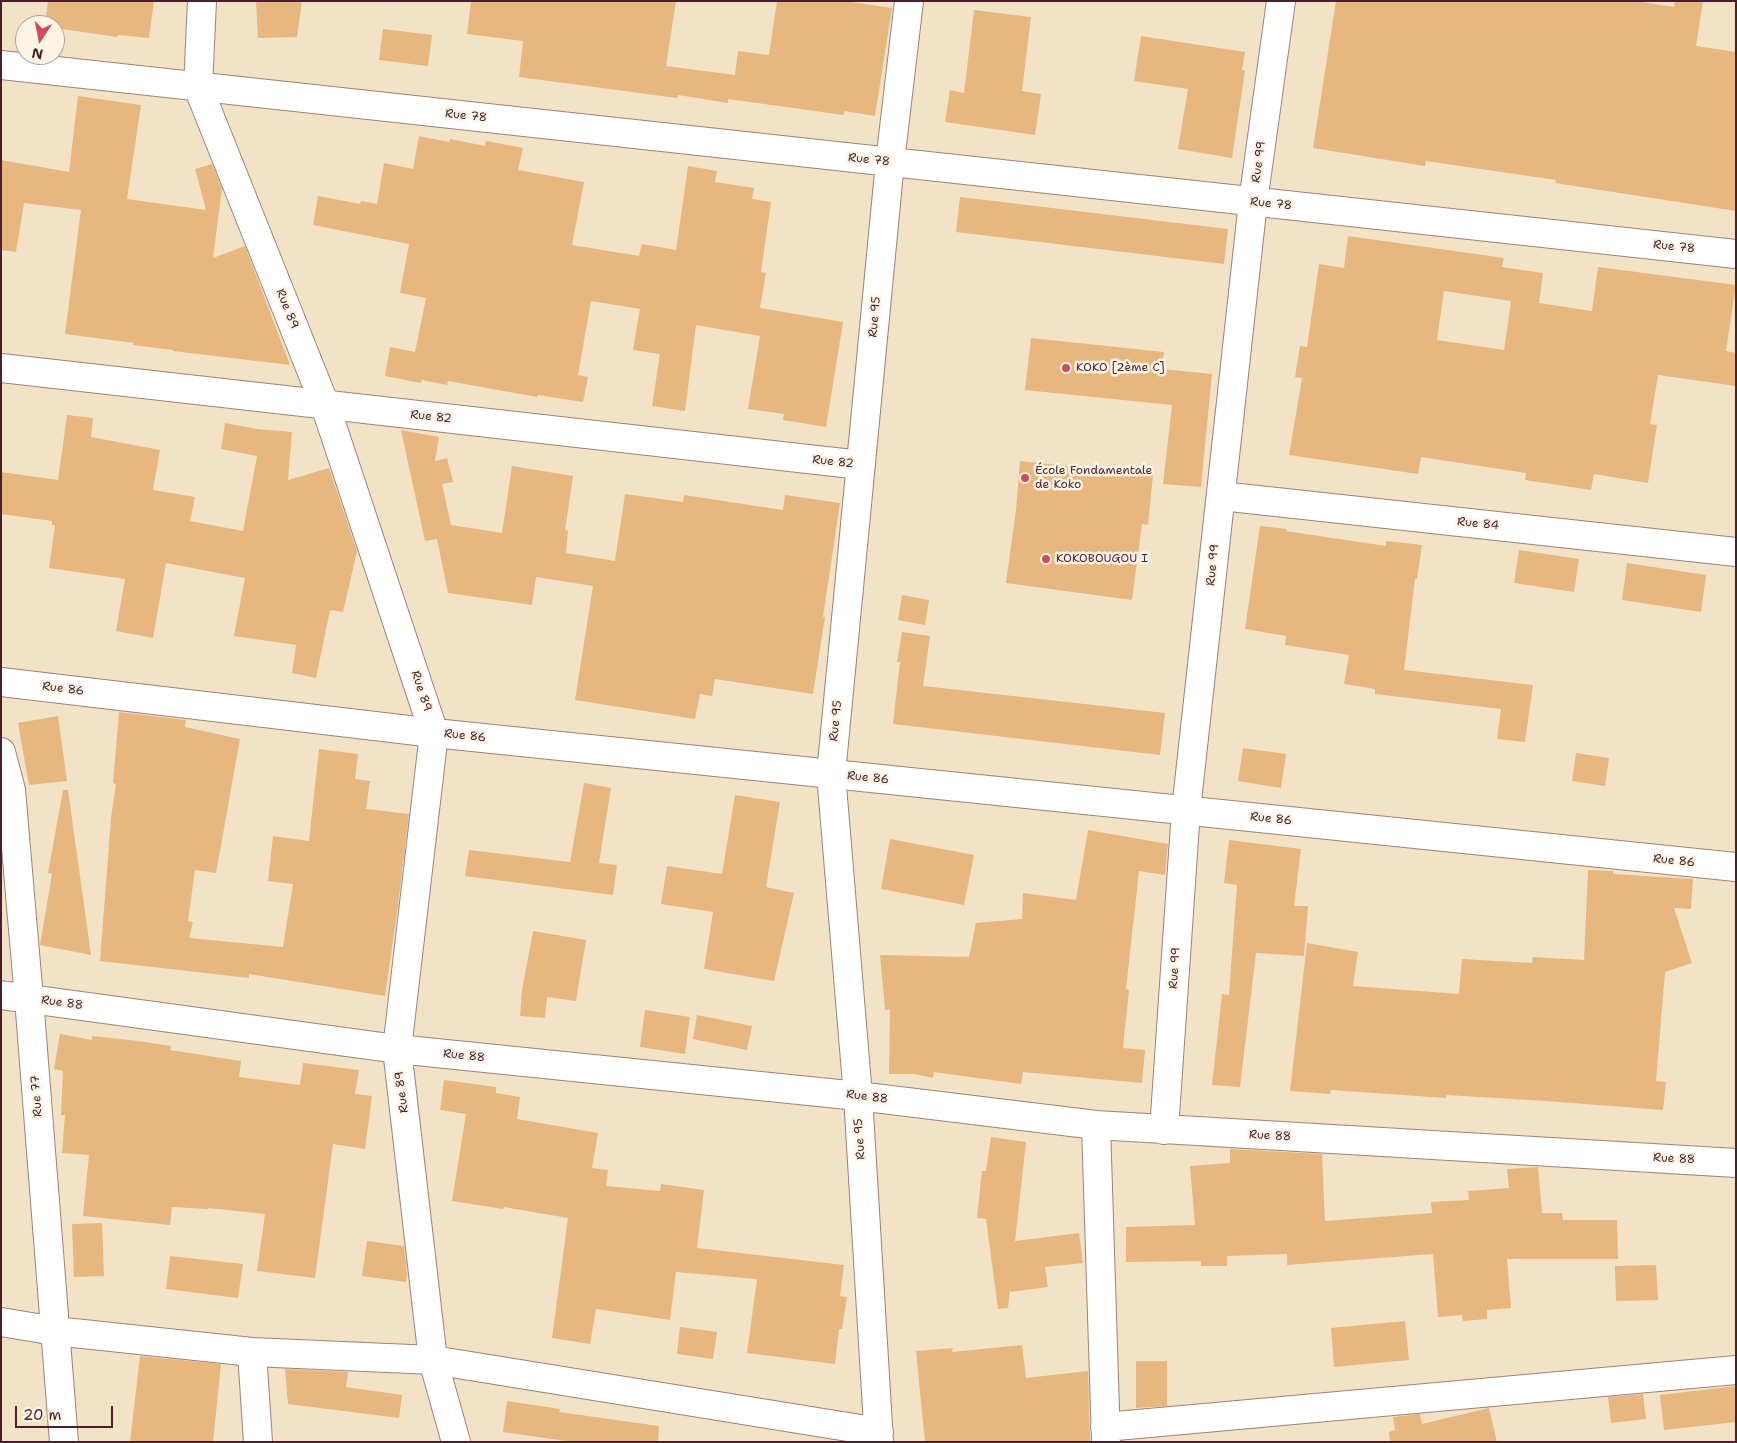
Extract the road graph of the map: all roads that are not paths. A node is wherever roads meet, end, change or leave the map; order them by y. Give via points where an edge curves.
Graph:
1 (202, 1) edge
2 (909, 1) edge
3 (1280, 1) edge
4 (1, 65) edge
5 (198, 87) junction
6 (890, 162) junction
7 (1253, 202) junction
8 (1736, 254) edge
9 (1, 368) edge
10 (325, 405) junction
11 (861, 465) junction
12 (1221, 496) junction
13 (1736, 552) edge
14 (1, 682) edge
15 (434, 733) junction
16 (1, 752) edge
17 (831, 774) junction
18 (1186, 810) junction
19 (1736, 867) edge
20 (1, 995) edge
21 (30, 999) junction
22 (397, 1049) junction
23 (858, 1096) junction
24 (1096, 1125) junction
25 (1164, 1130) junction
26 (1736, 1163) edge
27 (1, 1322) edge
28 (55, 1331) junction
29 (252, 1352) junction
30 (433, 1360) junction
31 (1736, 1370) edge
32 (1105, 1434) edge
33 (879, 1437) edge
34 (64, 1442) edge
35 (258, 1442) edge
36 (456, 1442) edge

1 - 5 street, Rue 89
2 - 6 street, Rue 95
3 - 7 street, Rue 99
4 - 5 street, Rue 78
5 - 6 street, Rue 78
5 - 10 street, Rue 89
6 - 7 street, Rue 78
6 - 11 street, Rue 95
7 - 8 street, Rue 78
7 - 12 street, Rue 99
9 - 10 street, Rue 82
10 - 11 street, Rue 82
10 - 15 street, Rue 89
11 - 17 street, Rue 95
12 - 13 street, Rue 84
12 - 18 street, Rue 99
14 - 15 street, Rue 86
15 - 17 street, Rue 86
15 - 22 street, Rue 89
16 - 21 street, Rue 77 via 11,790
17 - 18 street, Rue 86
17 - 23 street, Rue 95
18 - 19 street, Rue 86
18 - 25 street, Rue 99
20 - 21 street, Rue 88
21 - 22 street, Rue 88
21 - 28 street, Rue 77
22 - 23 street, Rue 88
22 - 30 street, Rue 89
23 - 24 street, Rue 88
23 - 33 street, Rue 95
24 - 25 street, Rue 88
24 - 32 street
25 - 26 street, Rue 88
27 - 28 street
28 - 29 street
28 - 34 street, Rue 77
29 - 30 street
29 - 35 street
30 - 33 street
30 - 36 street, Rue 89
31 - 32 street

